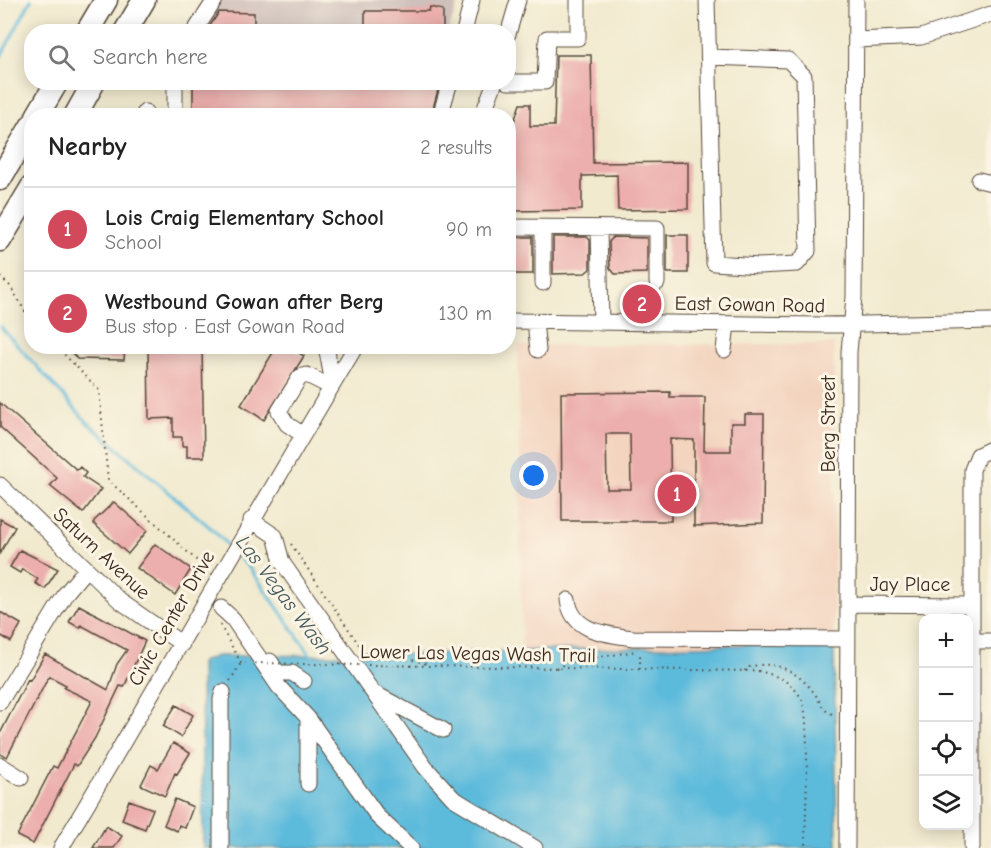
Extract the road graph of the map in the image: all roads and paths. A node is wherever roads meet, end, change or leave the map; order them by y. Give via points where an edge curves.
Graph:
1 (106, 0) edge
2 (144, 0) edge
3 (215, 0) edge
4 (472, 0) edge
5 (518, 0) edge
6 (578, 0) edge
7 (707, 0) edge
8 (856, 0) edge
9 (991, 14) edge
10 (92, 24) edge
11 (130, 24) edge
12 (199, 24) edge
13 (466, 24) edge
14 (511, 24) edge
15 (855, 40) junction
16 (709, 57) junction
17 (516, 82) edge
18 (52, 90) edge
19 (90, 90) edge
20 (175, 90) edge
21 (448, 90) edge
22 (492, 90) edge
23 (42, 108) edge
24 (79, 108) edge
25 (175, 108) edge
26 (442, 108) edge
27 (485, 108) edge
28 (24, 138) edge
29 (0, 179) edge
30 (24, 200) edge
31 (516, 227) edge
32 (543, 228) junction
33 (599, 228) junction
34 (0, 240) edge
35 (0, 277) edge
36 (543, 283) dead end
37 (657, 283) dead end
38 (24, 310) edge
39 (516, 321) edge
40 (991, 321) edge
41 (535, 322) junction
42 (601, 323) junction
43 (727, 324) junction
44 (851, 325) junction
45 (538, 350) dead end
46 (724, 350) dead end
47 (64, 354) edge
48 (327, 354) edge
49 (351, 354) edge
50 (332, 386) junction
51 (303, 435) junction
52 (984, 452) edge
53 (0, 486) edge
54 (251, 521) junction
55 (288, 540) dead end
56 (86, 569) junction
57 (216, 582) junction
58 (568, 600) dead end
59 (205, 601) junction
60 (848, 604) junction
61 (971, 605) junction
62 (221, 608) junction
63 (971, 614) edge
64 (848, 639) junction
65 (991, 640) edge
66 (973, 641) edge
67 (182, 644) junction
68 (645, 644) junction
69 (241, 663) junction
70 (431, 666) junction
71 (556, 668) junction
72 (971, 668) edge
73 (640, 669) junction
74 (745, 671) junction
75 (304, 681) dead end
76 (372, 691) junction
77 (223, 692) joint
78 (0, 702) edge
79 (833, 714) dead end
80 (308, 718) junction
81 (443, 730) dead end
82 (0, 765) edge
83 (21, 778) dead end
84 (308, 784) dead end
85 (61, 848) edge
86 (221, 848) edge
87 (411, 848) edge
88 (535, 848) edge
89 (805, 848) edge
90 (847, 848) edge
91 (972, 848) edge

1 - 10 highway
2 - 11 highway
3 - 12 street
4 - 13 street
5 - 14 street
6 - 17 street via 578,38 547,38 546,82
7 - 16 street
8 - 15 street, Berg Street
9 - 15 street via 921,37
15 - 44 street, Berg Street
16 - 16 street via 714,263 797,264 808,251 804,76 788,60
18 - 23 highway
19 - 24 highway
20 - 25 street
21 - 26 street
22 - 27 street
28 - 29 highway
30 - 34 highway
31 - 32 street
32 - 33 street
32 - 36 street
33 - 37 street via 657,228
33 - 42 street
35 - 38 path
39 - 41 street, East Gowan Road
40 - 44 street, East Gowan Road
41 - 42 street, East Gowan Road
41 - 45 street
42 - 43 street, East Gowan Road
43 - 44 street, East Gowan Road
43 - 46 street
44 - 60 street, Berg Street
47 - 57 path via 99,390 108,480
48 - 50 street
49 - 50 street, Civic Center Drive
50 - 51 street, Civic Center Drive
50 - 51 street via 307,375 300,377 279,411 281,418
51 - 54 street, Civic Center Drive
52 - 61 street via 972,470
53 - 56 street, Saturn Avenue
54 - 57 street, Civic Center Drive
54 - 76 street via 275,536 282,562
55 - 70 path via 364,652 372,657 411,657
56 - 67 street, Saturn Avenue via 120,601
56 - 78 street via 66,593
57 - 59 street, Civic Center Drive
58 - 68 street via 581,625
59 - 62 street
59 - 67 street, Civic Center Drive
60 - 61 street, Jay Place
60 - 64 street, Berg Street
61 - 63 street
62 - 69 path via 216,617
62 - 75 street via 236,611 278,673 292,674
62 - 80 street via 233,619 279,687
64 - 68 street
64 - 90 street, Berg Street
65 - 66 street
67 - 85 street, Civic Center Drive
68 - 71 path via 625,655 569,662
68 - 73 path
69 - 70 path, Lower Las Vegas Wash Trail, bridge
69 - 77 path
70 - 71 path, Lower Las Vegas Wash Trail
71 - 73 path, Lower Las Vegas Wash Trail
72 - 91 street
73 - 74 path, Lower Las Vegas Wash Trail
74 - 79 path via 764,664 786,668 807,683
74 - 89 path, Lower Las Vegas Wash Trail via 775,674 794,688 803,702
76 - 81 street
76 - 88 street via 425,767 453,798
77 - 86 street
80 - 84 street
80 - 87 street via 378,817
82 - 83 street

